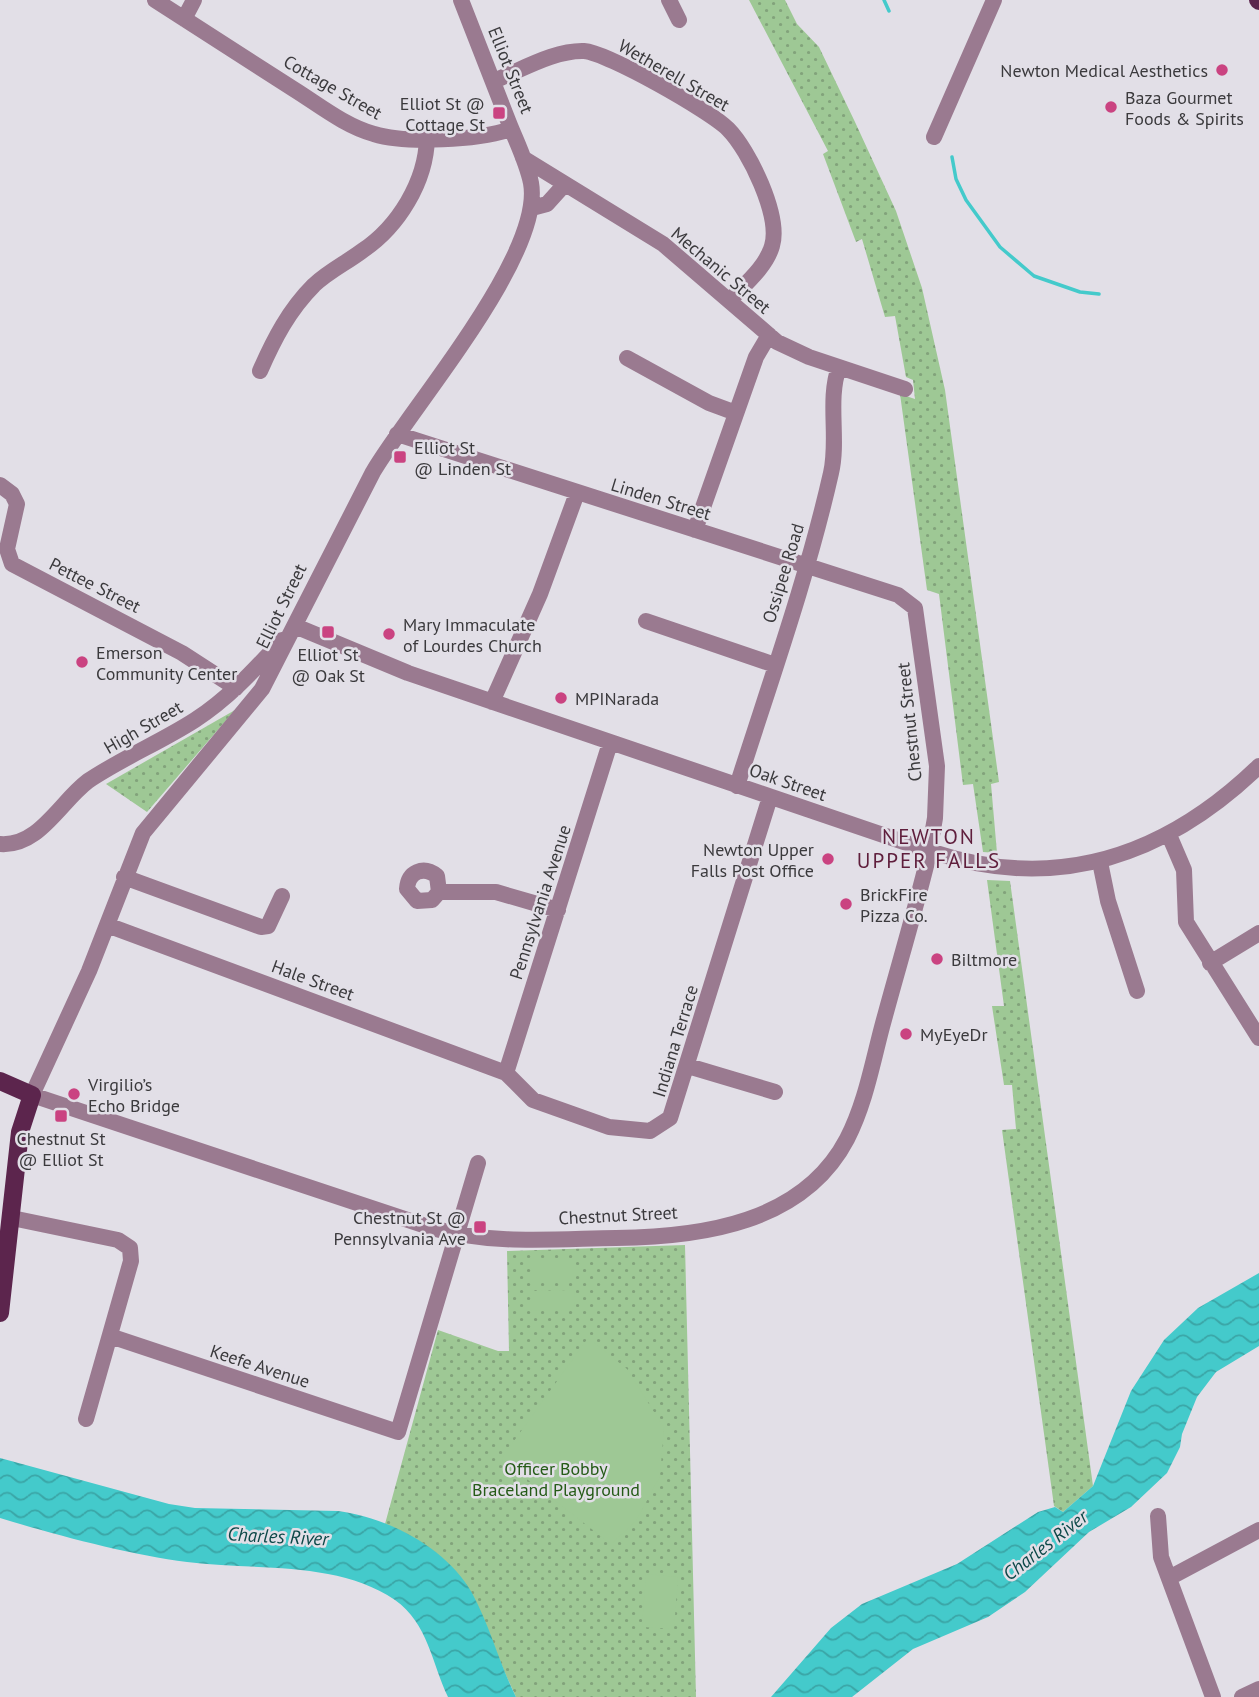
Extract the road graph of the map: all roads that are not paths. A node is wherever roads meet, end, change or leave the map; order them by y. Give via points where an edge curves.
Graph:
1 (155, 0) edge
2 (194, 0) edge
3 (461, 0) edge
4 (669, 0) edge
5 (994, 0) edge
6 (184, 19) junction
7 (679, 20) dead end
8 (493, 81) junction
9 (512, 128) junction
10 (934, 137) dead end
11 (426, 138) junction
12 (523, 158) junction
13 (565, 184) junction
14 (532, 208) junction
15 (730, 300) junction
16 (769, 335) junction
17 (627, 358) dead end
18 (839, 367) junction
19 (260, 371) dead end
20 (905, 389) dead end
21 (736, 413) junction
22 (397, 434) junction
23 (0, 485) edge
24 (577, 493) junction
25 (695, 530) junction
26 (806, 566) junction
27 (911, 603) joint
28 (646, 621) dead end
29 (295, 626) junction
30 (775, 665) junction
31 (236, 688) junction
32 (492, 702) junction
33 (610, 743) junction
34 (1255, 778) edge
35 (737, 786) junction
36 (770, 797) junction
37 (1168, 835) junction
38 (0, 844) edge
39 (930, 851) junction
40 (1100, 862) junction
41 (124, 877) junction
42 (439, 892) dead end
43 (282, 896) dead end
44 (558, 910) junction
45 (107, 925) junction
46 (1259, 933) edge
47 (1210, 963) junction
48 (1137, 991) dead end
49 (1259, 1038) edge
50 (688, 1066) junction
51 (506, 1073) junction
52 (0, 1082) edge
53 (775, 1092) dead end
54 (32, 1095) junction
55 (478, 1163) dead end
56 (12, 1218) junction
57 (457, 1235) junction
58 (0, 1313) edge
59 (110, 1336) junction
60 (86, 1419) dead end
61 (1158, 1516) dead end
62 (1259, 1530) edge
63 (1169, 1578) junction
64 (1259, 1689) edge
65 (1213, 1697) edge
66 (1242, 1697) edge

1 - 6 street, Cottage Street
2 - 6 street
3 - 8 street, Elliot Street
4 - 7 street
5 - 10 street
6 - 11 street, Cottage Street via 361,129 391,138
8 - 9 street, Elliot Street
8 - 15 street, Wetherell Street via 567,53 590,52 723,124 743,150 768,201 774,225 769,254
9 - 11 street, Cottage Street via 491,134
9 - 12 street, Elliot Street
11 - 19 street via 422,170 400,213 372,244 324,276 298,303
12 - 13 street, Mechanic Street
12 - 14 street, Elliot Street
13 - 14 street via 547,204
13 - 15 street, Mechanic Street via 663,244
14 - 22 street, Elliot Street via 504,277
15 - 16 street, Mechanic Street
16 - 18 street, Mechanic Street via 798,353
16 - 21 street via 758,351
17 - 21 street
18 - 20 street, Mechanic Street
18 - 26 street, Ossipee Road via 833,463
21 - 25 street
22 - 24 street, Linden Street
22 - 29 street, Elliot Street via 349,515
23 - 31 street, Pettee Street via 18,504 7,549 12,564 182,653
24 - 25 street, Linden Street
24 - 32 street via 540,594
25 - 26 street, Linden Street
26 - 27 street, Linden Street
26 - 30 street, Ossipee Road
27 - 39 street, Chestnut Street via 919,620 937,762
28 - 30 street
29 - 31 street, High Street
29 - 32 street, Oak Street
29 - 41 street, Elliot Street via 254,699 148,825
30 - 35 street, Ossipee Road
31 - 38 street, High Street via 197,719 88,781 27,839 14,845
32 - 33 street, Oak Street
33 - 35 street, Oak Street
33 - 44 street, Pennsylvania Avenue
34 - 37 street, Oak Street
35 - 36 street, Oak Street
36 - 39 street, Oak Street
36 - 50 street, Indiana Terrace
37 - 40 street, Oak Street
37 - 47 street via 1184,870 1186,922
39 - 40 street, Oak Street via 1004,868
39 - 57 street, Chestnut Street via 857,1116 836,1156 808,1188 746,1221 665,1238 497,1240
40 - 48 street
41 - 43 street via 261,927 268,926
41 - 45 street, Elliot Street
42 - 44 street via 496,892
44 - 51 street, Pennsylvania Avenue
45 - 51 street, Hale Street
45 - 54 street, Elliot Street
46 - 47 street
47 - 49 street
50 - 51 street, Indiana Terrace via 670,1118 656,1129 642,1132 608,1127 541,1104
50 - 53 street
52 - 54 main road, Chestnut Street
54 - 56 main road, Elliot Street via 20,1132
54 - 57 street, Chestnut Street
55 - 57 street
56 - 58 main road, Elliot Street
56 - 59 street via 118,1240 130,1248 131,1261
57 - 59 street, Keefe Avenue via 398,1432
59 - 60 street
61 - 63 street via 1159,1547
62 - 63 street
63 - 65 street
64 - 66 street

